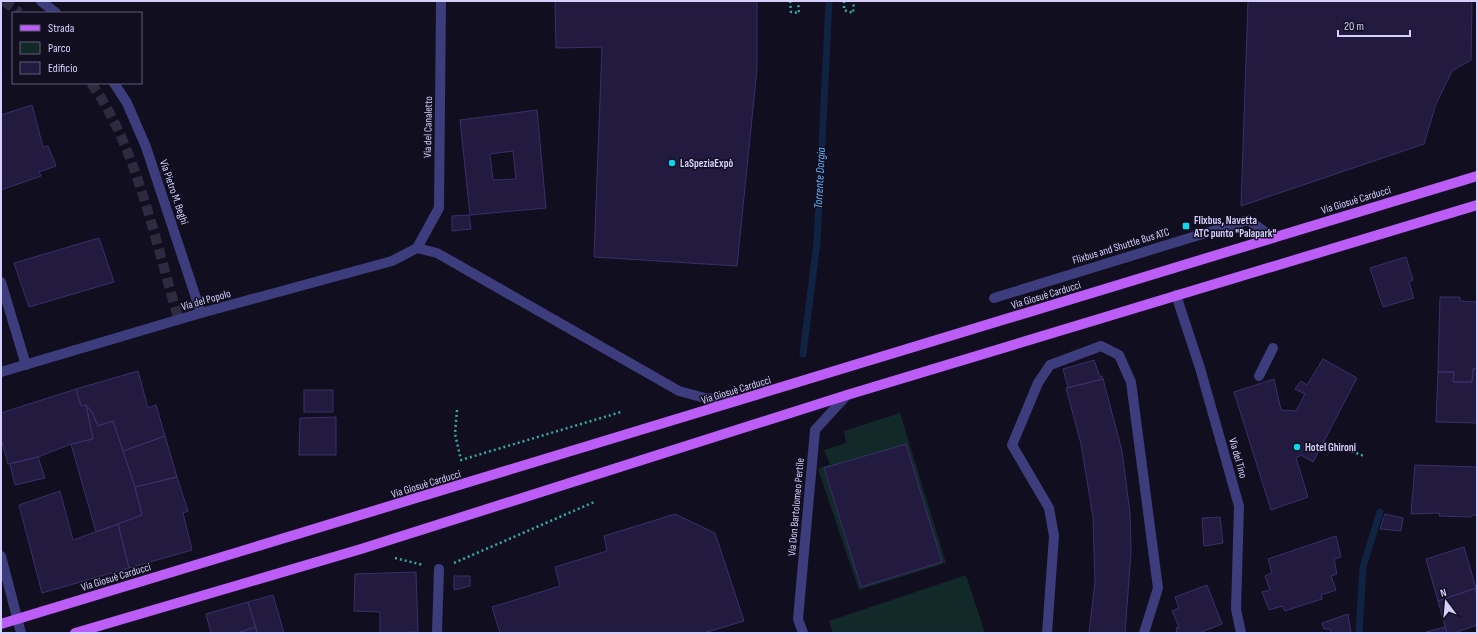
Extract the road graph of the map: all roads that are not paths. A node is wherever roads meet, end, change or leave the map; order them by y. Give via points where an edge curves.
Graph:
1 (41, 1) edge
2 (51, 1) edge
3 (441, 1) edge
4 (54, 12) edge
5 (55, 12) edge
6 (115, 84) edge
7 (1477, 176) edge
8 (1477, 205) edge
9 (1274, 238) junction
10 (417, 248) junction
11 (1, 282) edge
12 (1176, 295) junction
13 (994, 298) dead end
14 (202, 313) junction
15 (1273, 348) dead end
16 (26, 365) junction
17 (1, 372) edge
18 (1259, 376) dead end
19 (847, 396) junction
20 (739, 401) junction
21 (1, 556) edge
22 (439, 569) road end
23 (17, 619) junction
24 (1, 624) edge
25 (21, 633) edge
26 (75, 633) edge
27 (437, 633) edge
28 (803, 633) edge
29 (1047, 633) edge
30 (1144, 633) edge
31 (1241, 633) edge

1 - 4 street
2 - 5 street
3 - 10 street, Via del Canaletto via 439,208
6 - 14 street, Via Pietro M. Beghi via 127,103 146,147
7 - 9 main road, Via Giosuè Carducci
8 - 12 main road
9 - 13 street, Flixbus and Shuttle Bus ATC via 1248,220
9 - 20 main road, Via Giosuè Carducci
10 - 14 street, Via del Popolo via 392,262
10 - 20 street via 437,253 679,391 705,398
11 - 16 street
12 - 19 main road
12 - 31 street, Via del Tino via 1200,368 1239,506 1236,609
14 - 16 street, Via del Popolo
15 - 18 street
16 - 17 street, Via del Popolo
19 - 26 main road via 361,549
19 - 28 street, Via Don Bartolomeo Pertile via 815,430 798,619
20 - 23 main road, Via Giosuè Carducci
21 - 23 street
22 - 27 street
23 - 24 main road, Via Giosuè Carducci
23 - 25 street
29 - 30 street via 1054,536 1049,508 1012,445 1038,383 1050,365 1101,346 1119,355 1131,382 1158,588

